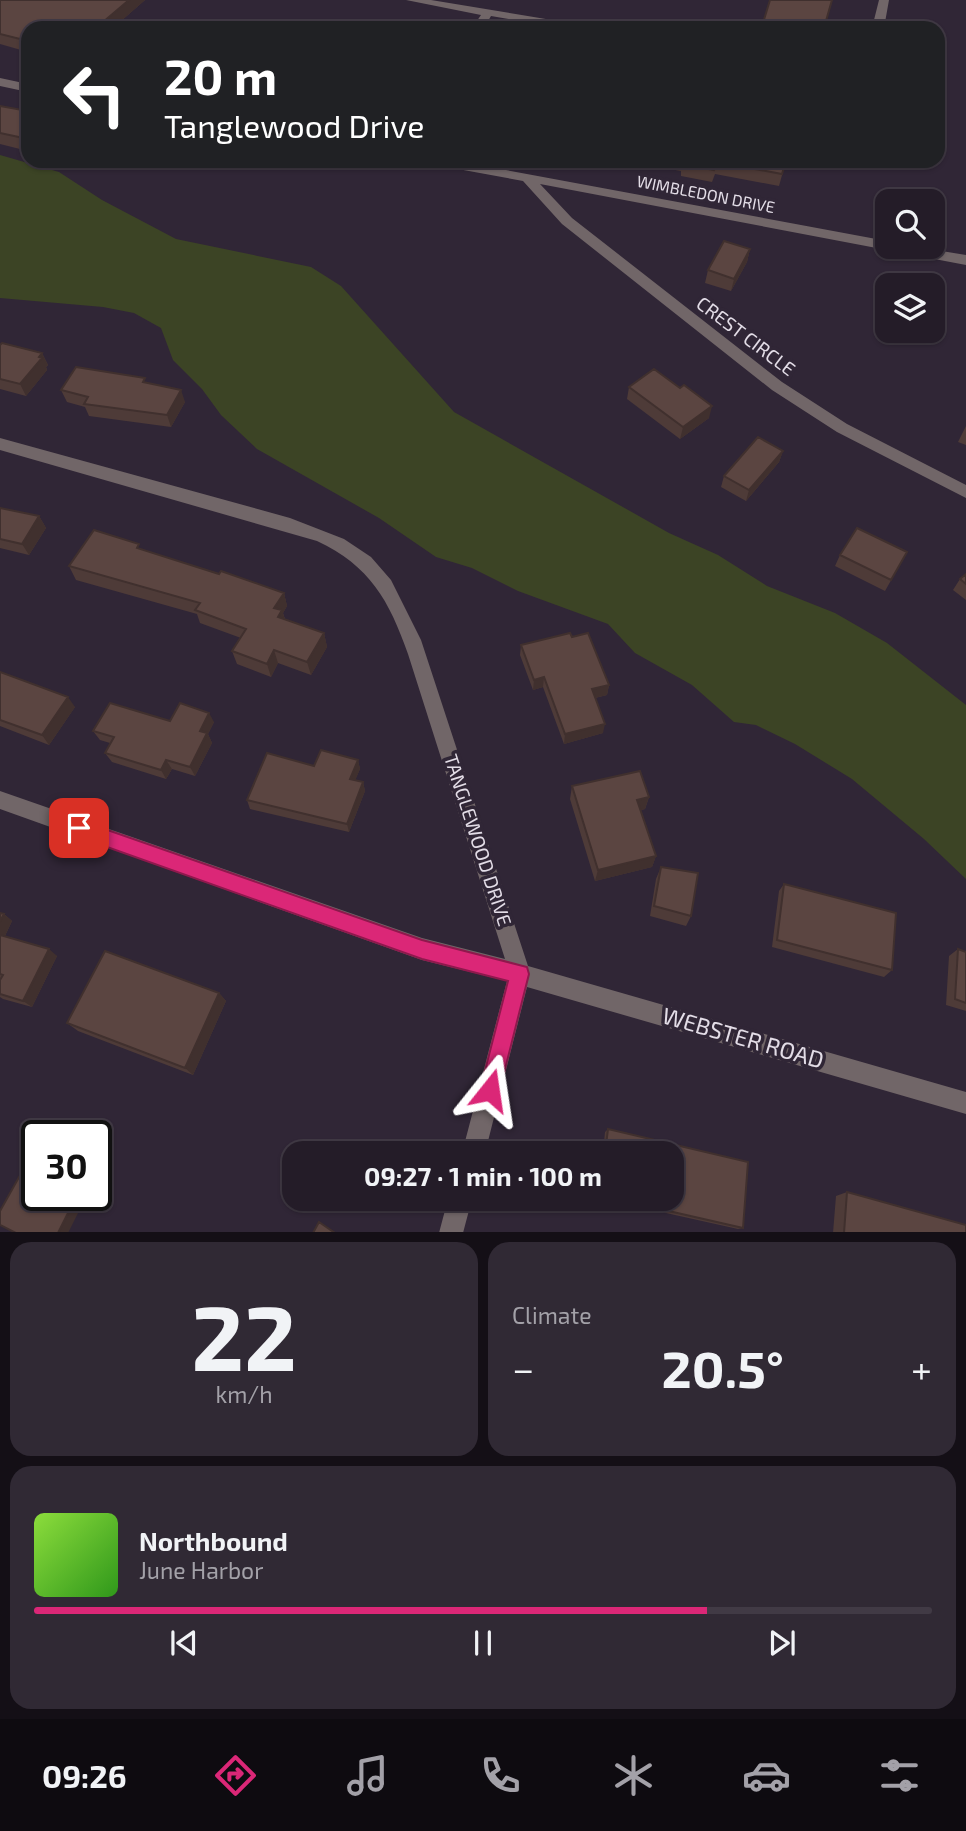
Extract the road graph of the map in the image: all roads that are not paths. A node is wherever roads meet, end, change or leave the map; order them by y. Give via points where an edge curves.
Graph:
1 (411, 0) edge
2 (884, 0) edge
3 (488, 13) junction
4 (483, 21) edge
5 (538, 21) edge
6 (880, 21) edge
7 (0, 82) edge
8 (21, 86) edge
9 (475, 168) edge
10 (526, 177) junction
11 (875, 243) edge
12 (945, 256) edge
13 (966, 260) edge
14 (0, 444) edge
15 (966, 492) edge
16 (0, 800) edge
17 (520, 974) junction
18 (966, 1103) edge
19 (476, 1141) edge
20 (457, 1211) edge
21 (451, 1232) edge

1 - 3 street
2 - 6 street
3 - 4 street
3 - 5 street
7 - 8 street
9 - 10 street, WIMBLEDON DRIVE
10 - 11 street, WIMBLEDON DRIVE
10 - 15 street, CREST CIRCLE via 567,221 777,386 842,428
12 - 13 street
14 - 17 street, TANGLEWOOD DRIVE via 294,527 354,552 382,578 414,643
16 - 17 street via 422,949
17 - 18 street, WEBSTER ROAD
17 - 19 street
20 - 21 street

